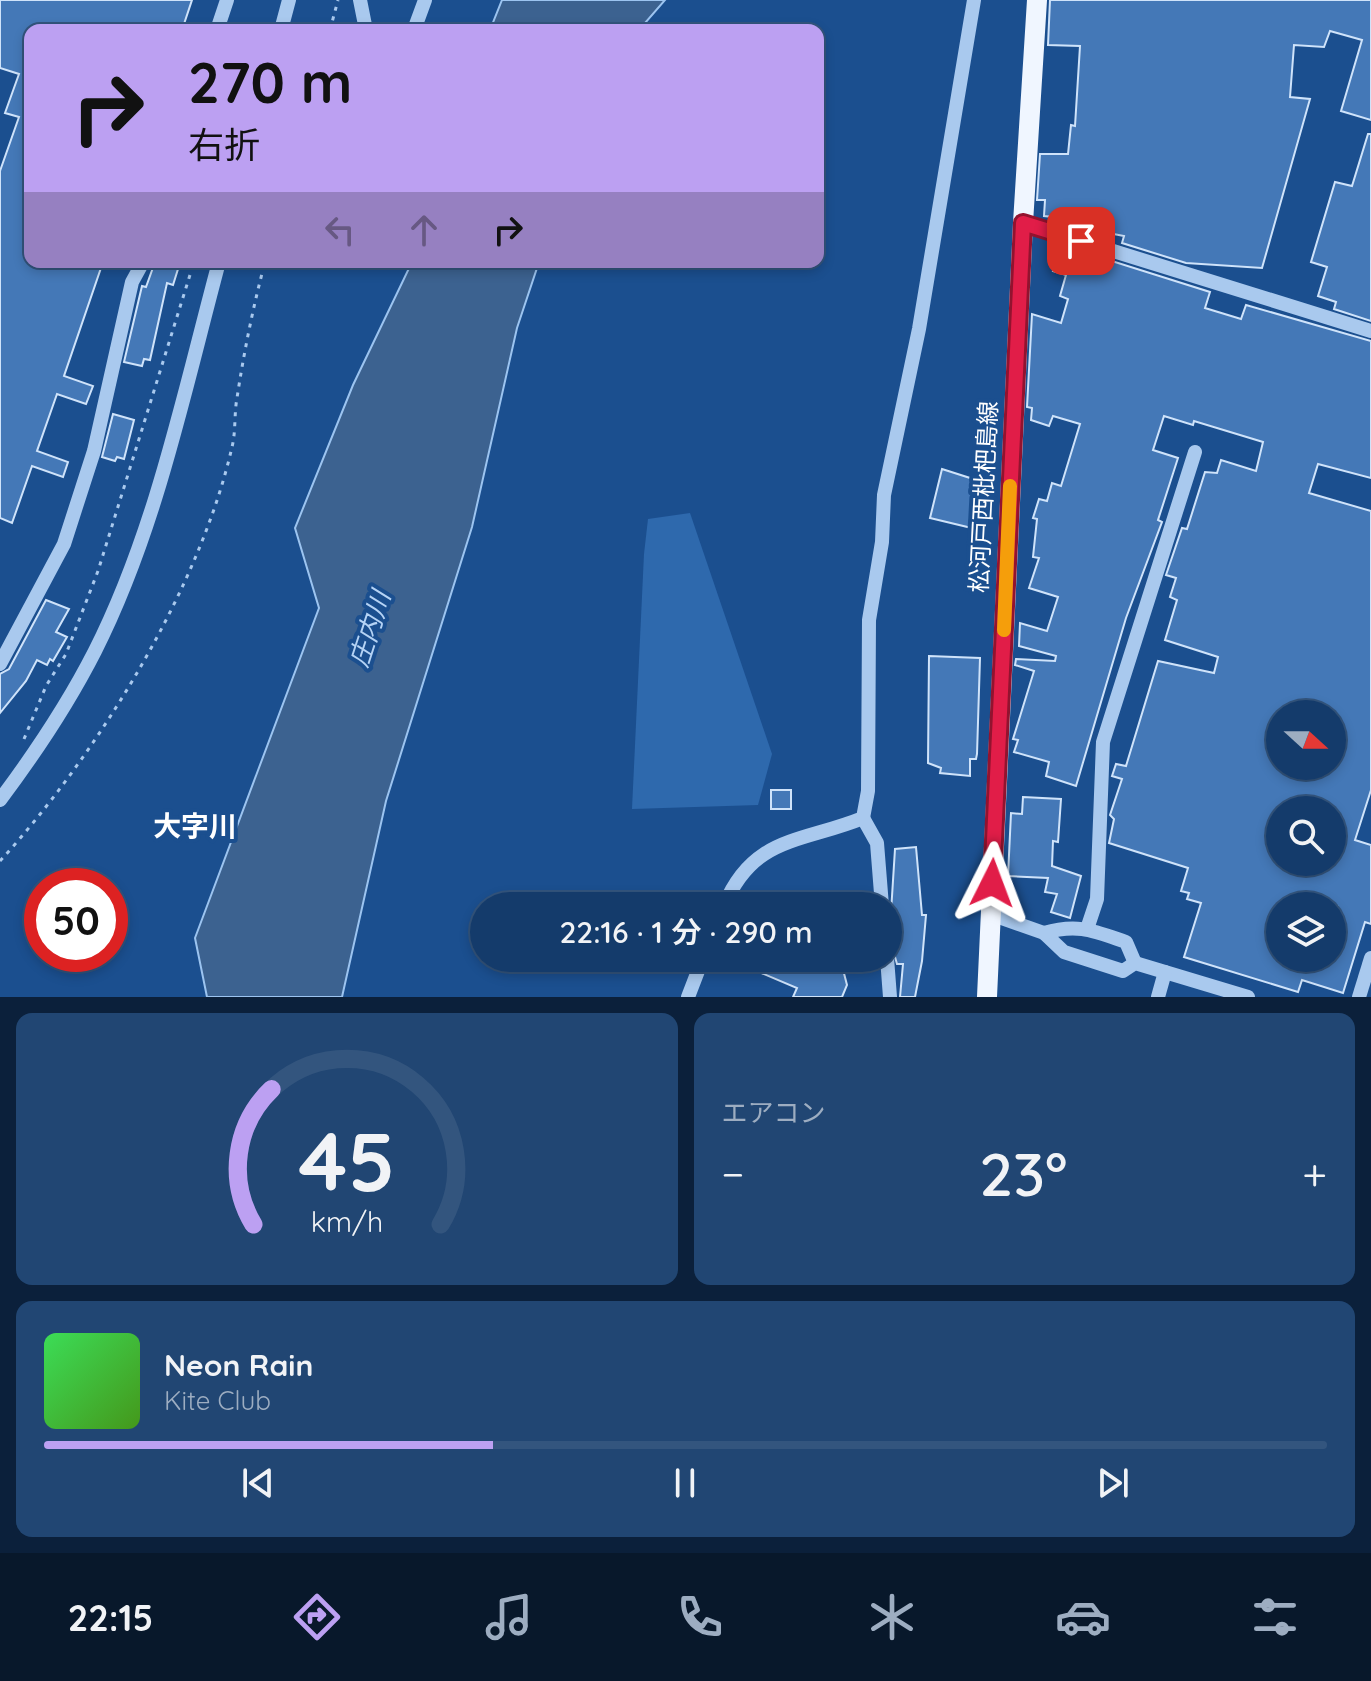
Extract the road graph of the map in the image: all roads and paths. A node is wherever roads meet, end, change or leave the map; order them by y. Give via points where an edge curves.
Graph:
1 (227, 0) edge
2 (289, 0) edge
3 (338, 0) edge
4 (360, 0) edge
5 (425, 0) edge
6 (974, 0) edge
7 (1037, 0) edge
8 (219, 24) edge
9 (283, 24) edge
10 (332, 24) edge
11 (365, 24) edge
12 (416, 24) edge
13 (1023, 223) junction
14 (140, 268) edge
15 (192, 268) edge
16 (217, 268) edge
17 (263, 268) edge
18 (1371, 331) edge
19 (1195, 452) dead end
20 (0, 664) edge
21 (22, 745) dead end
22 (0, 800) edge
23 (863, 818) junction
24 (0, 861) edge
25 (730, 892) edge
26 (881, 892) edge
27 (990, 914) junction
28 (1087, 929) junction
29 (1044, 933) junction
30 (1371, 958) edge
31 (1135, 963) junction
32 (698, 972) edge
33 (888, 972) edge
34 (1165, 972) junction
35 (688, 997) edge
36 (890, 997) edge
37 (987, 997) edge
38 (1158, 997) edge
39 (1248, 997) edge
40 (1359, 997) edge

1 - 8 street
2 - 9 street
3 - 10 path
4 - 11 street
5 - 12 street
6 - 23 street via 919,329 884,495 869,620 868,791
7 - 13 main road, 松河戸西枇杷島線
13 - 18 street
13 - 27 main road, 松河戸西枇杷島線
14 - 20 street via 132,282 94,451 64,544
15 - 21 path via 98,571
16 - 22 street via 161,476 118,600 70,696
17 - 24 path via 252,310 233,445 188,570 109,715 51,800
19 - 28 street via 1103,742 1097,899
23 - 25 street via 754,858
23 - 26 street via 877,843
27 - 29 street
27 - 37 main road, 松河戸西枇杷島線
28 - 29 street via 1068,926
28 - 31 street via 1126,942
29 - 31 street via 1064,952 1123,971
30 - 40 street
31 - 34 street
32 - 35 street
33 - 36 street
34 - 38 street
34 - 39 street

